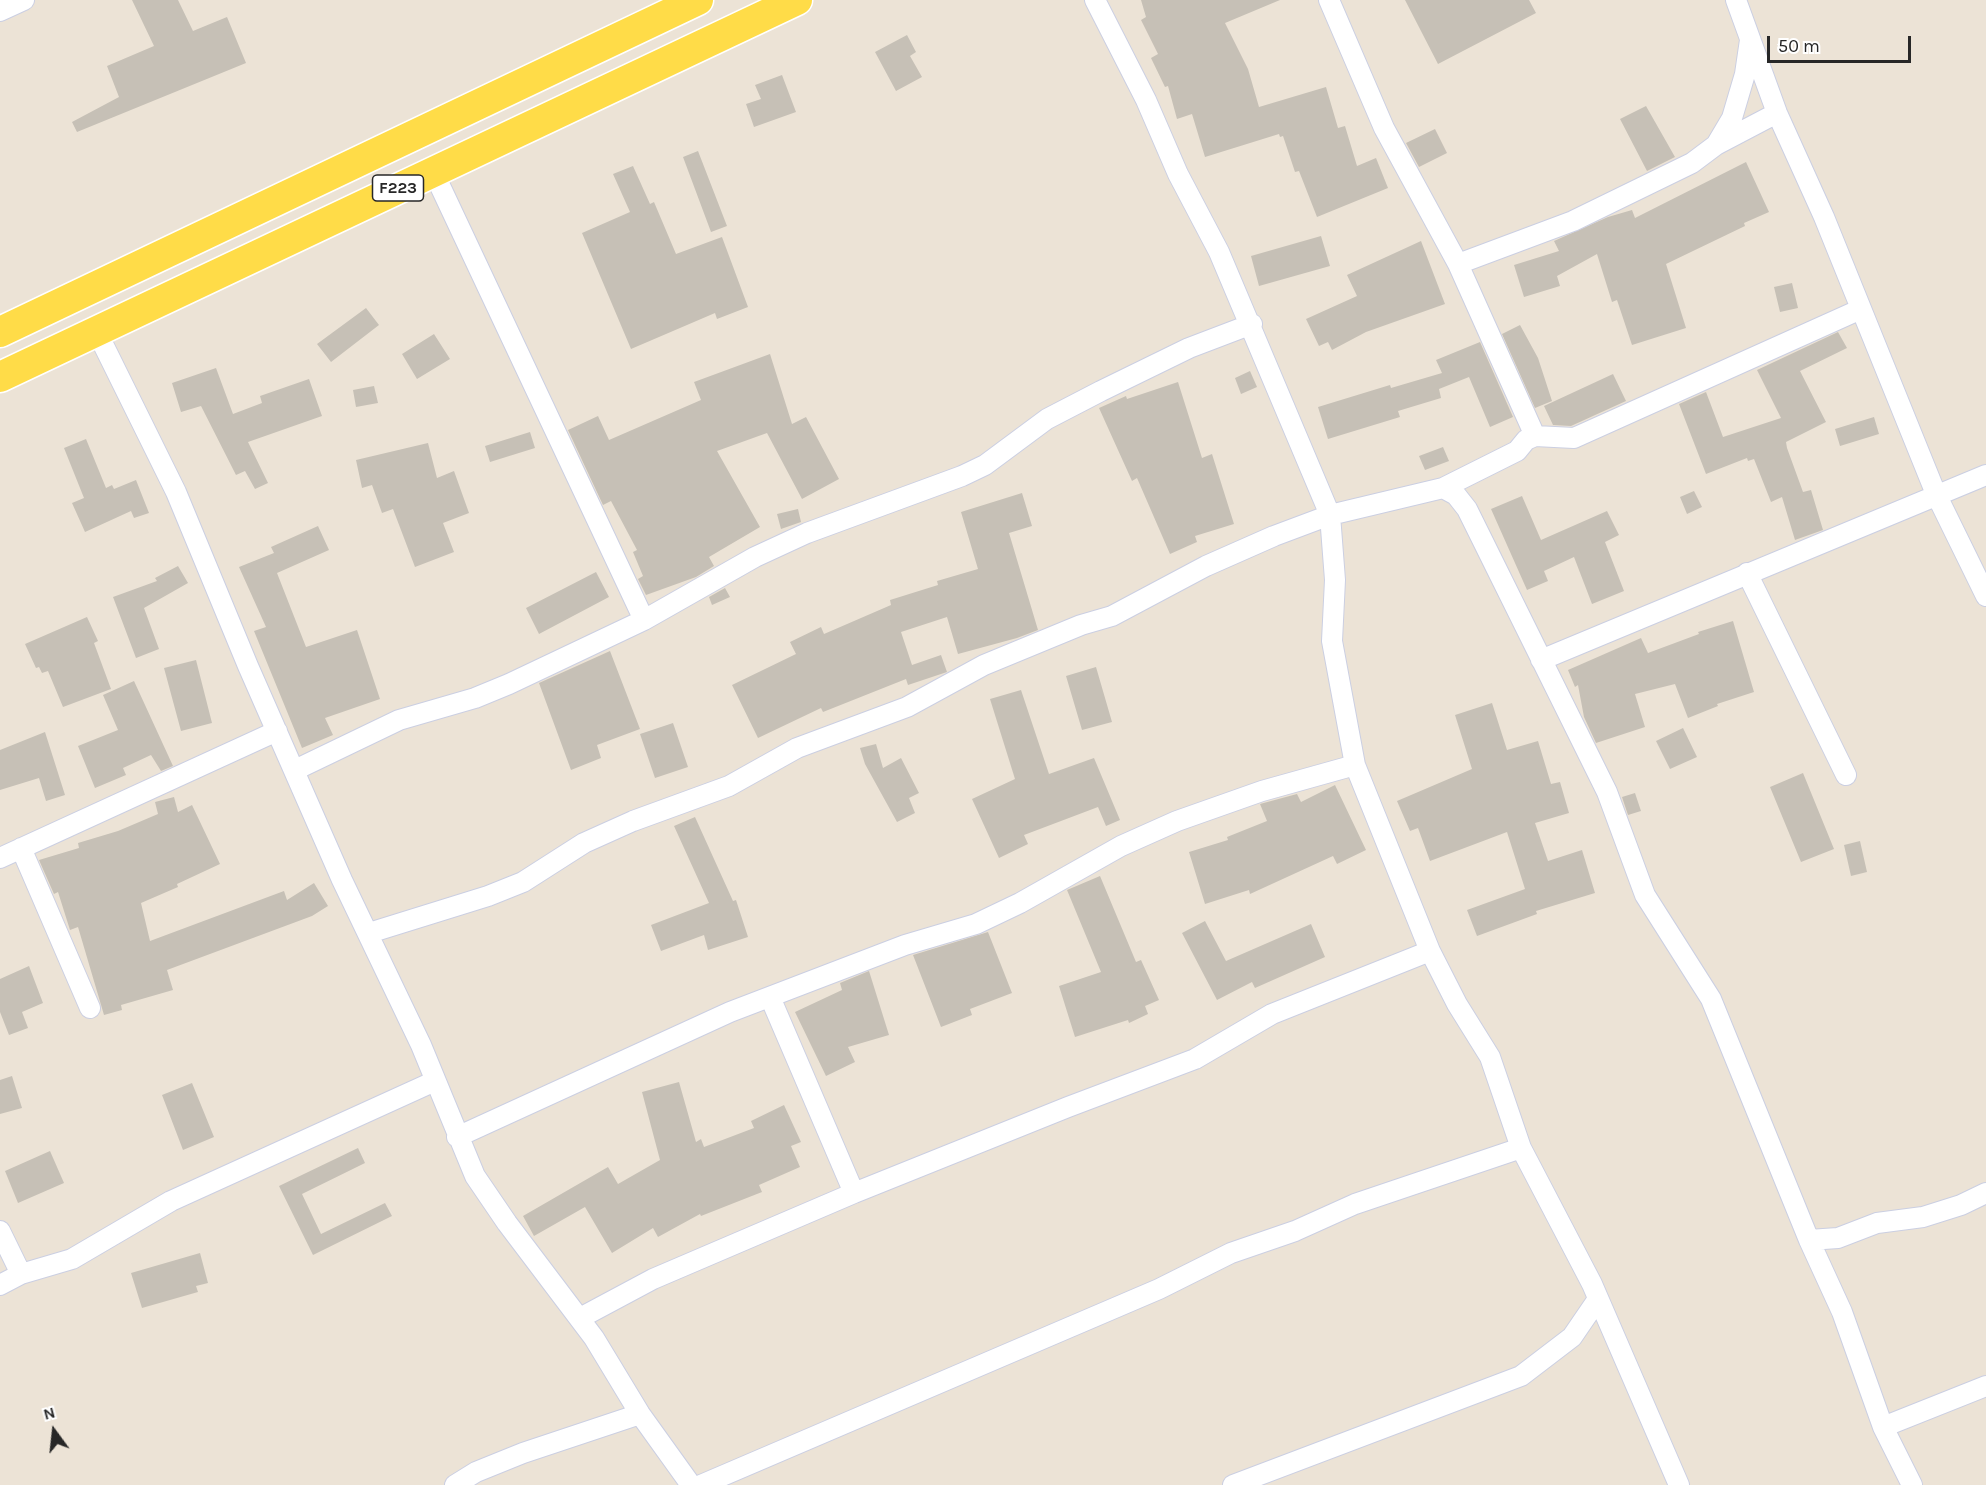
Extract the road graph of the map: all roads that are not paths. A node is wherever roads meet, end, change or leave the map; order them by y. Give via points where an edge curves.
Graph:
1 (24, 0) edge
2 (698, 0) edge
3 (797, 0) edge
4 (1095, 0) edge
5 (1329, 0) edge
6 (1736, 0) edge
7 (0, 11) edge
8 (1750, 39) junction
9 (1777, 113) junction
10 (1716, 145) junction
11 (433, 171) junction
12 (1458, 264) junction
13 (1861, 309) junction
14 (1252, 324) junction
15 (96, 330) junction
16 (0, 332) edge
17 (0, 377) edge
18 (1535, 436) junction
19 (1986, 475) edge
20 (1443, 488) junction
21 (1936, 494) junction
22 (1330, 515) junction
23 (1747, 573) junction
24 (1986, 596) edge
25 (644, 620) junction
26 (1541, 660) junction
27 (277, 731) junction
28 (1355, 765) junction
29 (295, 770) junction
30 (1846, 775) dead end
31 (21, 848) junction
32 (0, 858) edge
33 (369, 933) junction
34 (1430, 951) junction
35 (770, 997) junction
36 (90, 1008) dead end
37 (435, 1081) junction
38 (457, 1137) junction
39 (1521, 1148) junction
40 (854, 1193) junction
41 (1986, 1193) edge
42 (0, 1231) edge
43 (1809, 1240) junction
44 (21, 1274) junction
45 (0, 1285) edge
46 (1598, 1299) junction
47 (580, 1318) junction
48 (1986, 1386) edge
49 (640, 1414) junction
50 (1883, 1427) junction
51 (454, 1485) edge
52 (691, 1485) edge
53 (700, 1485) edge
54 (1233, 1485) edge
55 (1679, 1485) edge
56 (1912, 1485) edge

1 - 7 street
2 - 16 main road, F223
3 - 11 main road, F223
4 - 14 street
5 - 12 street via 1384,128
6 - 8 street
8 - 9 street
8 - 10 street via 1732,118
9 - 10 street
9 - 13 street
10 - 12 street via 1692,163 1613,203
11 - 15 main road, F223
11 - 25 street
12 - 18 street
13 - 18 street via 1574,438
13 - 21 street
14 - 22 street
14 - 25 street via 1189,348 1047,419 985,465 754,557
15 - 17 main road, F223
15 - 27 street via 171,481
18 - 20 street via 1517,451
19 - 21 street
20 - 22 street
20 - 26 street via 1467,508
21 - 23 street
21 - 24 street
22 - 28 street via 1335,580 1332,641
22 - 33 street via 1225,557 1112,616 984,665 907,707 797,748 729,786 613,830 566,853 523,882
23 - 26 street
23 - 30 street
25 - 29 street via 509,684 399,720
26 - 43 street via 1607,792 1645,895 1711,999
27 - 29 street
27 - 31 street
28 - 34 street
28 - 35 street via 1262,791 1177,821 1121,846 976,924 905,945
29 - 33 street
31 - 32 street
31 - 36 street
33 - 37 street
34 - 39 street via 1490,1057
34 - 40 street via 1272,1014 1195,1059
35 - 38 street via 729,1012
35 - 40 street
37 - 38 street
37 - 44 street via 171,1201 72,1259
38 - 47 street via 475,1176
39 - 46 street
39 - 53 street via 1355,1204 1296,1231 1231,1253 1159,1289
40 - 47 street via 653,1279
41 - 43 street via 1923,1217 1877,1223 1838,1238
42 - 44 street
43 - 50 street via 1842,1312
44 - 45 street
46 - 54 street via 1572,1337 1521,1376
46 - 55 street
47 - 49 street
48 - 50 street
49 - 51 street via 524,1453
49 - 52 street
50 - 56 street

